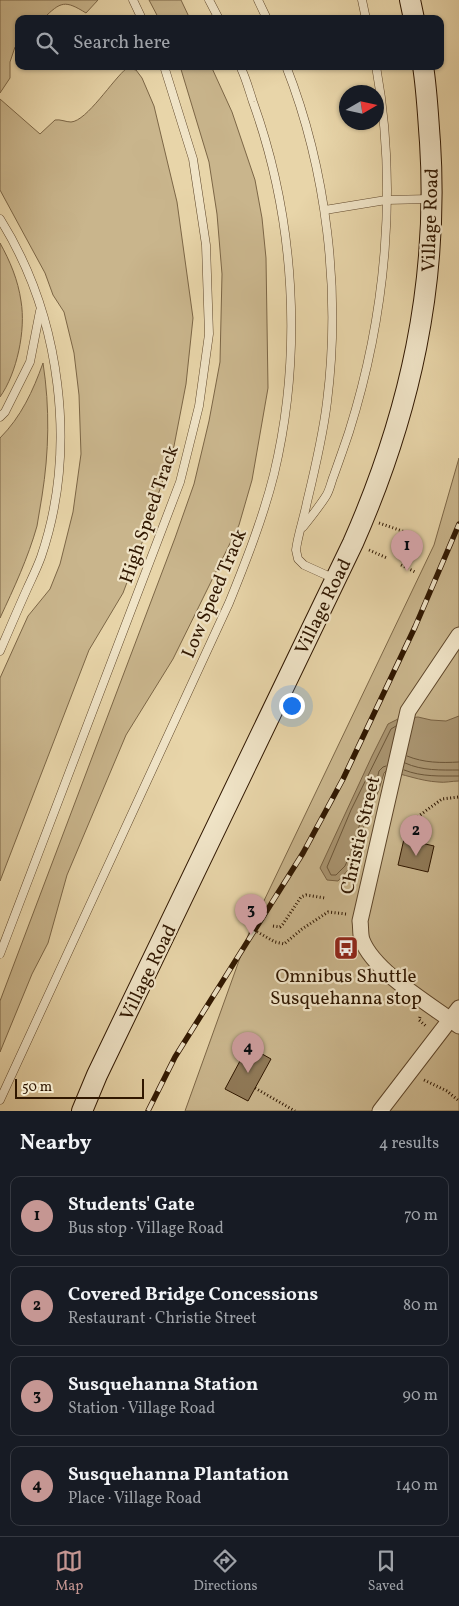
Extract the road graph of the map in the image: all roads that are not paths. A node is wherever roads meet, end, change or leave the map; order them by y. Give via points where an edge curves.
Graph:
1 (133, 0) edge
2 (210, 0) edge
3 (258, 0) edge
4 (362, 0) edge
5 (410, 0) edge
6 (140, 15) edge
7 (217, 15) edge
8 (265, 15) edge
9 (365, 15) edge
10 (413, 15) edge
11 (165, 70) edge
12 (241, 70) edge
13 (287, 70) edge
14 (377, 70) edge
15 (422, 70) edge
16 (432, 199) junction
17 (386, 200) junction
18 (325, 210) junction
19 (0, 219) edge
20 (41, 308) junction
21 (0, 417) edge
22 (301, 530) junction
23 (335, 578) junction
24 (459, 635) edge
25 (0, 651) edge
26 (0, 954) edge
27 (456, 1018) edge
28 (0, 1100) edge
29 (82, 1111) edge
30 (380, 1111) edge

1 - 6 lane
2 - 7 lane
3 - 8 lane
4 - 9 lane
5 - 10 street
11 - 26 lane, High Speed Track via 193,159 206,245 209,334 199,406 180,482
12 - 28 lane, Low Speed Track via 265,134 279,191 287,250 290,359 285,416 274,475 229,603
13 - 18 lane via 302,114
14 - 17 lane via 386,142
15 - 16 street, Village Road
16 - 17 lane
16 - 23 street, Village Road via 427,285 414,365 379,483
17 - 18 lane
17 - 22 lane via 379,308 370,357 327,495
18 - 22 lane via 332,308 331,355 320,447
19 - 20 lane via 15,242
20 - 21 lane via 30,362 6,412
20 - 25 lane via 58,380 61,438 56,498 41,558
22 - 23 lane via 296,550 298,559 304,565
23 - 29 street, Village Road
24 - 27 street, Christie Street via 408,711 360,921 362,939 370,956 405,987
27 - 30 street

